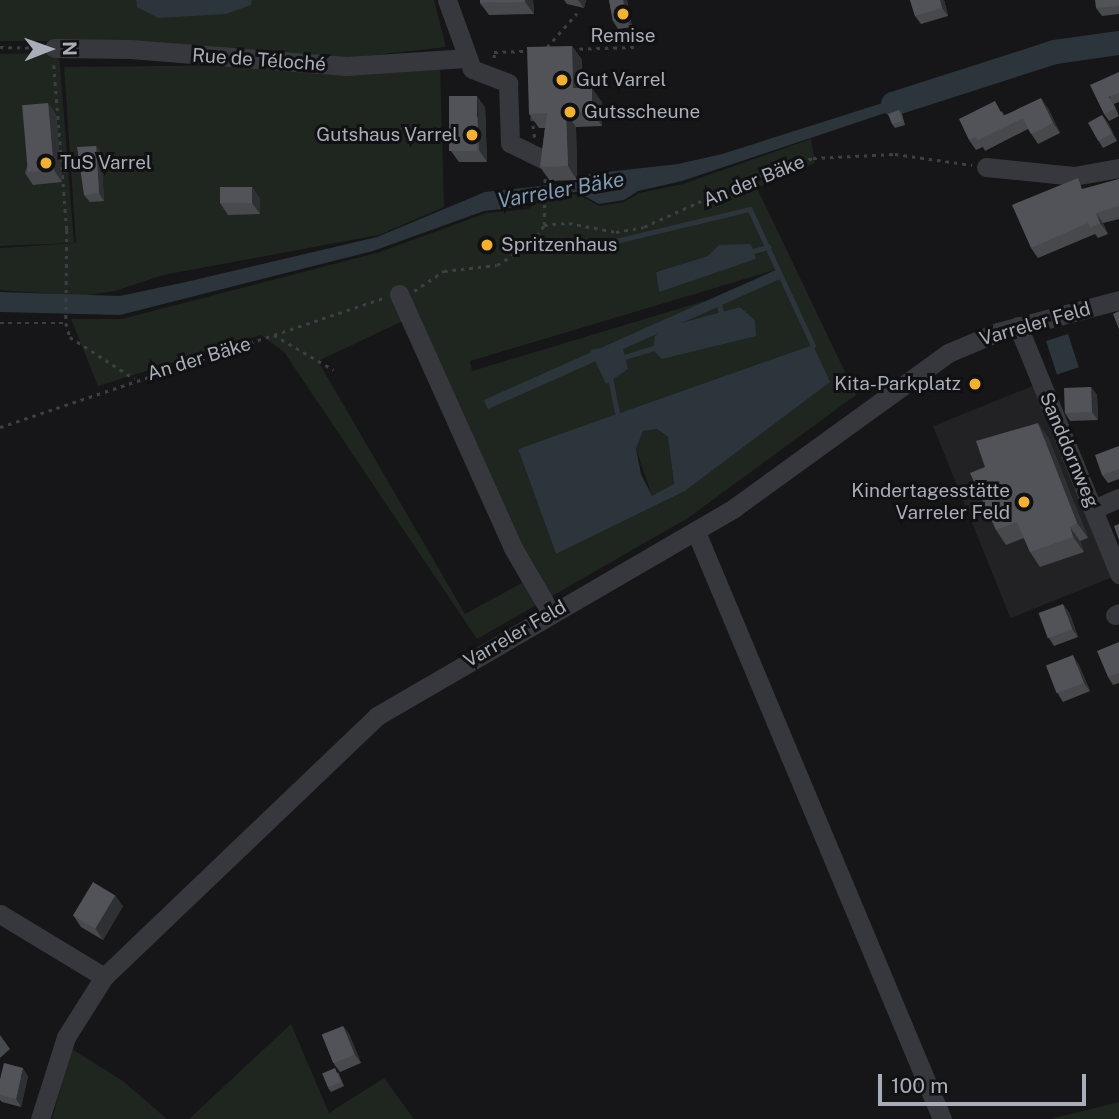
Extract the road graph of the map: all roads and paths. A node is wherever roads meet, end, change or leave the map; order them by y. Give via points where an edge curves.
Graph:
1 (447, 0) edge
2 (577, 13) dead end
3 (0, 47) edge
4 (634, 47) dead end
5 (54, 48) junction
6 (464, 58) junction
7 (494, 61) dead end
8 (530, 64) edge
9 (532, 116) edge
10 (543, 159) junction
11 (986, 167) joint
12 (1119, 168) edge
13 (544, 225) junction
14 (407, 292) junction
15 (1119, 300) edge
16 (66, 321) junction
17 (0, 323) edge
18 (1018, 326) junction
19 (273, 335) junction
20 (334, 370) dead end
21 (135, 379) junction
22 (0, 427) edge
23 (1119, 498) edge
24 (1094, 509) junction
25 (695, 532) junction
26 (1119, 574) edge
27 (551, 613) junction
28 (0, 914) edge
29 (104, 976) junction
30 (40, 1119) edge
31 (942, 1119) edge

1 - 6 street
2 - 4 path via 545,50
3 - 5 path
5 - 6 street, Rue de Téloché via 130,49 346,66
5 - 16 path via 67,230
6 - 10 street via 472,69 509,83 510,143
7 - 8 path via 494,52 532,50
9 - 10 path
10 - 13 path
11 - 12 street via 1074,176
11 - 13 path, An der Bäke via 895,154 813,158 751,178 644,227 616,232 569,223
13 - 14 path, An der Bäke via 523,251 497,265 444,271
14 - 19 path, An der Bäke
14 - 27 street via 513,548
15 - 18 street, Varreler Feld
16 - 17 path
16 - 21 path via 70,337
18 - 24 street, Sanddornweg
18 - 25 street, Varreler Feld via 948,353
19 - 20 path
19 - 21 path, An der Bäke
21 - 22 path, An der Bäke
23 - 24 street
24 - 26 street, Sanddornweg
25 - 27 street, Varreler Feld
25 - 31 street
27 - 29 street, Varreler Feld via 377,716
28 - 29 street
29 - 30 street, Varreler Feld via 66,1037

